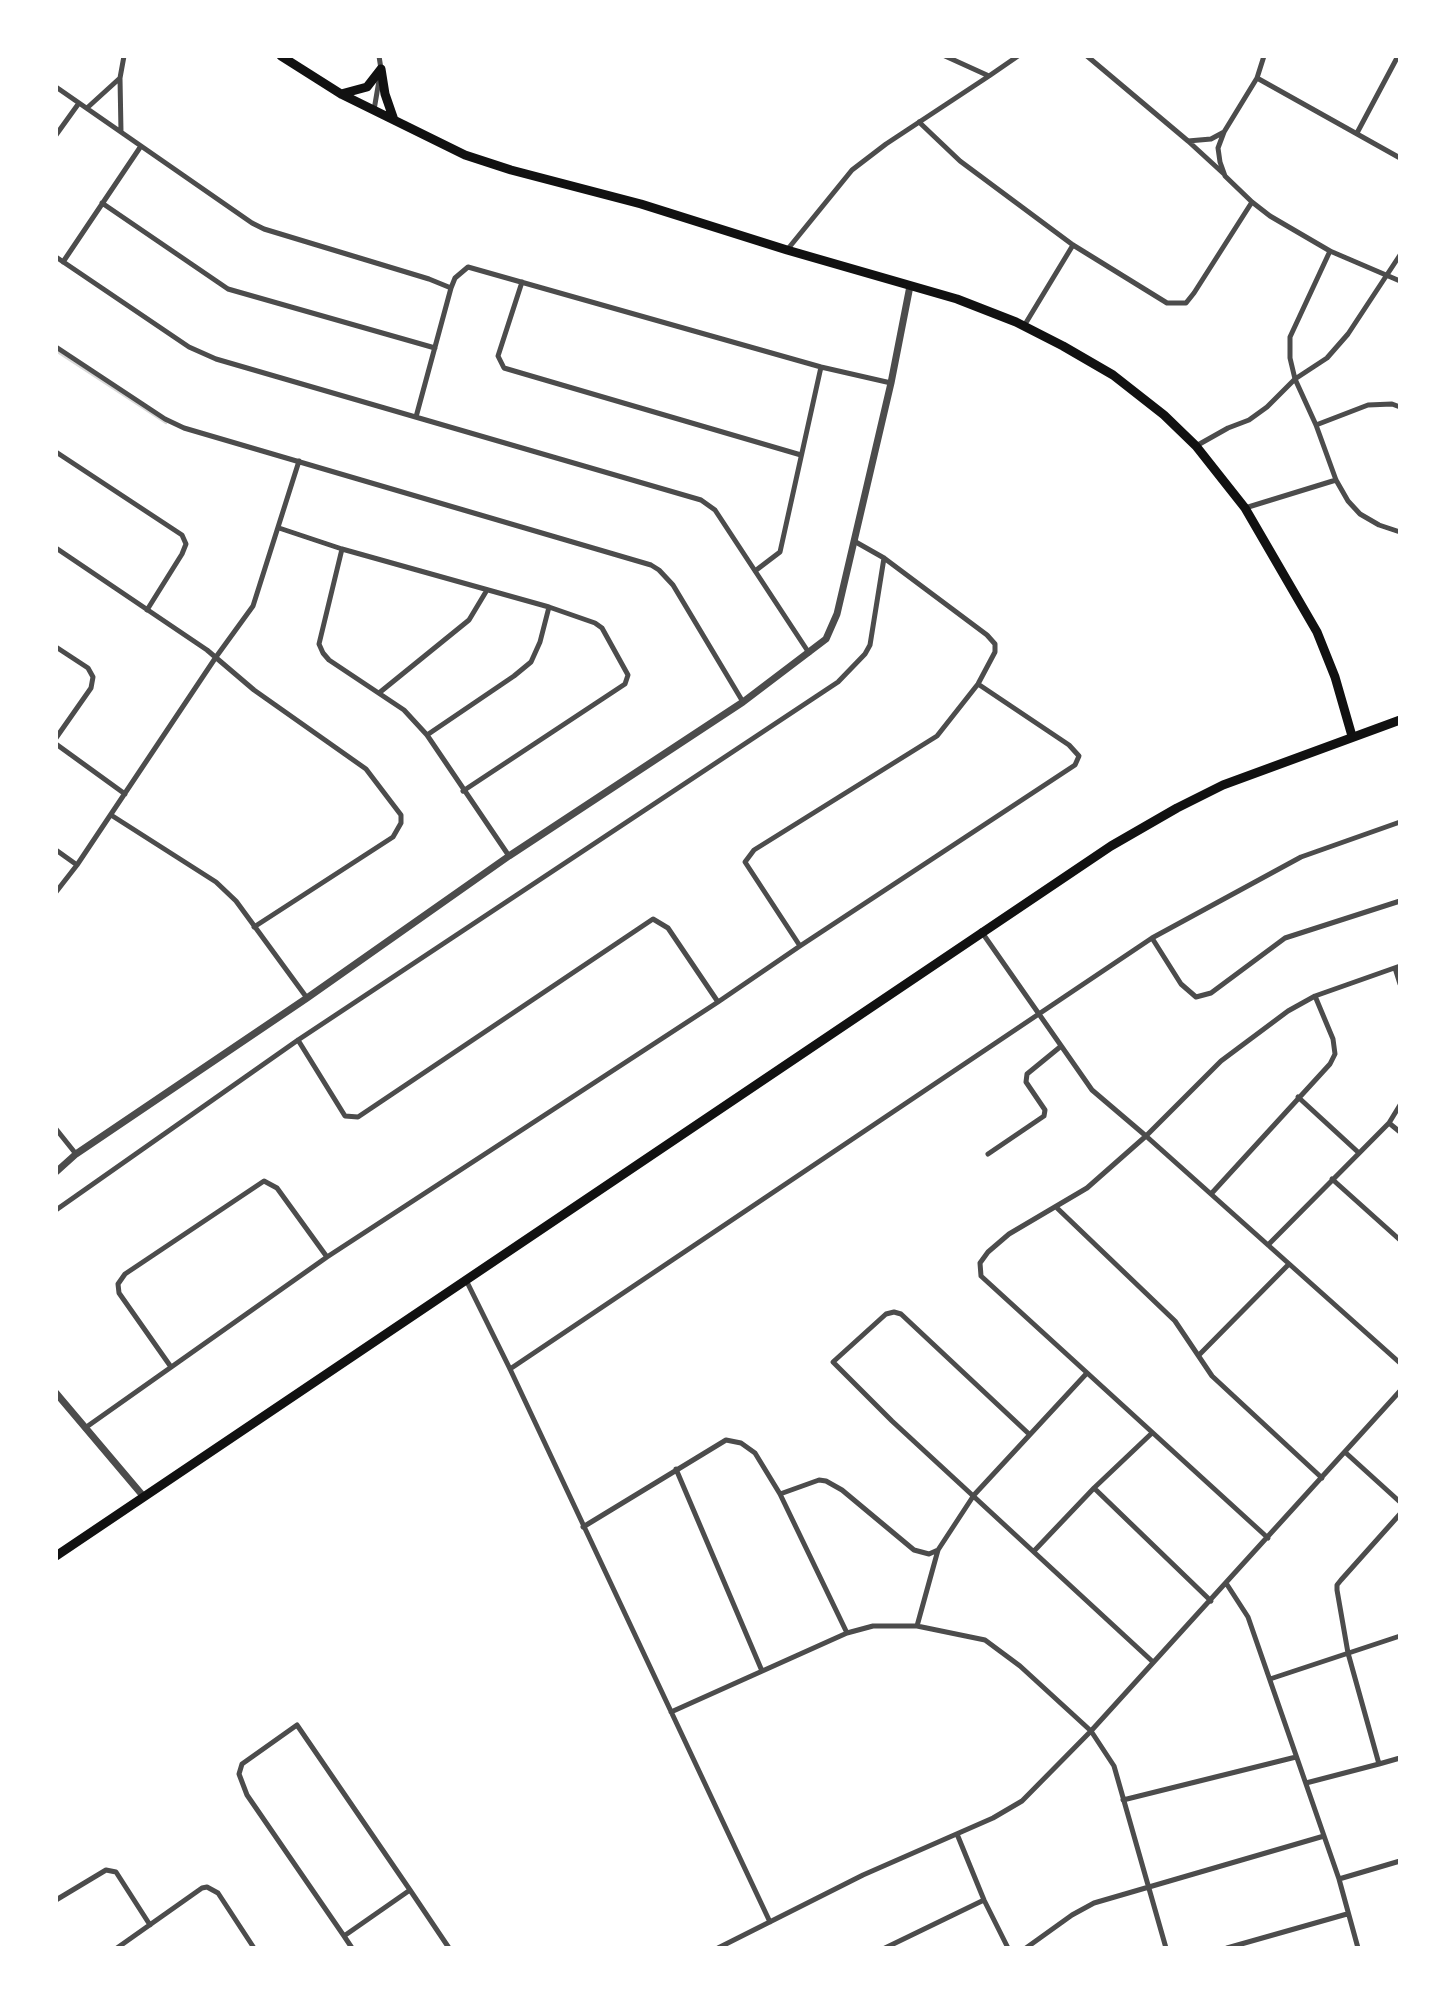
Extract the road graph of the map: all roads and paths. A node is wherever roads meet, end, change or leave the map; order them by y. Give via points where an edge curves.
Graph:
1 (124, 56) edge
2 (281, 56) edge
3 (379, 56) edge
4 (945, 56) edge
5 (1018, 56) edge
6 (1087, 56) edge
7 (1264, 56) edge
8 (1398, 56) edge
9 (381, 69) junction
10 (989, 76) junction
11 (120, 78) junction
12 (1257, 78) junction
13 (56, 87) edge
14 (341, 94) junction
15 (79, 103) junction
16 (87, 108) junction
17 (374, 110) junction
18 (394, 120) junction
19 (919, 122) junction
20 (121, 132) junction
21 (1224, 132) junction
22 (1357, 134) junction
23 (56, 135) edge
24 (1188, 141) junction
25 (141, 146) junction
26 (1400, 158) edge
27 (1225, 176) junction
28 (1252, 202) junction
29 (102, 203) junction
30 (1073, 245) junction
31 (787, 250) junction
32 (1330, 251) junction
33 (1400, 255) edge
34 (56, 257) edge
35 (63, 262) junction
36 (1386, 275) junction
37 (1400, 281) edge
38 (522, 282) junction
39 (910, 286) junction
40 (451, 288) junction
41 (1024, 326) junction
42 (56, 347) edge
43 (435, 348) junction
44 (821, 368) junction
45 (1294, 379) junction
46 (891, 383) junction
47 (1400, 407) edge
48 (416, 417) junction
49 (1316, 425) junction
50 (1196, 446) junction
51 (56, 453) edge
52 (801, 455) junction
53 (299, 461) junction
54 (1336, 480) junction
55 (1245, 508) junction
56 (279, 528) junction
57 (1400, 532) edge
58 (855, 541) junction
59 (56, 548) edge
60 (342, 549) junction
61 (884, 558) junction
62 (755, 571) junction
63 (488, 590) junction
64 (549, 607) junction
65 (147, 610) junction
66 (56, 647) edge
67 (809, 653) junction
68 (216, 657) junction
69 (978, 684) junction
70 (379, 693) junction
71 (743, 702) junction
72 (1400, 720) edge
73 (427, 735) junction
74 (1352, 736) junction
75 (56, 738) edge
76 (56, 744) edge
77 (463, 791) junction
78 (125, 794) junction
79 (111, 815) junction
80 (1400, 822) edge
81 (56, 850) edge
82 (509, 856) junction
83 (77, 865) junction
84 (56, 892) edge
85 (1400, 901) edge
86 (254, 927) junction
87 (981, 932) junction
88 (1152, 937) junction
89 (800, 946) junction
90 (1398, 967) edge
91 (1400, 984) edge
92 (1315, 996) junction
93 (307, 998) junction
94 (718, 1002) junction
95 (1038, 1015) junction
96 (298, 1040) junction
97 (1060, 1047) junction
98 (1298, 1097) junction
99 (1400, 1105) edge
100 (1389, 1123) junction
101 (56, 1129) edge
102 (1400, 1132) edge
103 (1146, 1136) junction
104 (1359, 1153) junction
105 (76, 1154) junction
106 (988, 1154) dead end
107 (56, 1172) edge
108 (1332, 1179) junction
109 (1212, 1194) junction
110 (1056, 1207) junction
111 (56, 1210) edge
112 (1400, 1240) edge
113 (1268, 1245) junction
114 (327, 1257) junction
115 (1289, 1264) junction
116 (466, 1280) junction
117 (1199, 1355) junction
118 (1400, 1363) edge
119 (171, 1367) junction
120 (510, 1369) junction
121 (1087, 1373) junction
122 (1400, 1391) edge
123 (56, 1393) edge
124 (85, 1428) junction
125 (1152, 1433) junction
126 (1030, 1434) junction
127 (1346, 1453) junction
128 (676, 1469) junction
129 (1322, 1478) junction
130 (1094, 1488) junction
131 (780, 1494) junction
132 (974, 1495) junction
133 (144, 1497) junction
134 (1400, 1502) edge
135 (1400, 1514) edge
136 (583, 1527) junction
137 (1268, 1538) junction
138 (938, 1550) junction
139 (1035, 1550) junction
140 (56, 1556) edge
141 (1226, 1583) junction
142 (1211, 1601) junction
143 (917, 1626) junction
144 (847, 1633) junction
145 (1400, 1636) edge
146 (1348, 1653) junction
147 (1153, 1662) junction
148 (762, 1671) junction
149 (1270, 1679) junction
150 (671, 1712) junction
151 (1091, 1731) junction
152 (1296, 1756) junction
153 (1400, 1758) edge
154 (1379, 1764) junction
155 (1306, 1783) junction
156 (1123, 1800) junction
157 (957, 1834) junction
158 (1324, 1836) junction
159 (1400, 1861) edge
160 (1339, 1878) junction
161 (1147, 1888) junction
162 (410, 1890) junction
163 (56, 1900) edge
164 (984, 1900) junction
165 (1348, 1914) junction
166 (770, 1922) junction
167 (150, 1925) junction
168 (344, 1936) junction
169 (117, 1948) edge
170 (254, 1948) edge
171 (352, 1948) edge
172 (449, 1948) edge
173 (718, 1948) edge
174 (885, 1948) edge
175 (1008, 1948) edge
176 (1026, 1948) edge
177 (1166, 1948) edge
178 (1227, 1948) edge
179 (1357, 1948) edge

1 - 11 street
2 - 14 main road
3 - 9 street
4 - 10 street
5 - 10 street
6 - 24 street
7 - 12 street
8 - 22 street
9 - 14 main road via 367,87
9 - 17 street
9 - 18 main road
10 - 19 street
11 - 16 street
11 - 20 street
12 - 21 street
12 - 22 street
13 - 15 street
14 - 17 main road
15 - 16 street
15 - 23 street
16 - 20 street
17 - 18 main road
18 - 31 main road via 465,155
19 - 30 street via 960,161
19 - 31 street via 852,170
20 - 25 street
21 - 24 street
21 - 27 street via 1218,148
22 - 26 street
24 - 27 street
25 - 29 street
25 - 40 street via 264,229
27 - 28 street
28 - 30 street via 1186,303 1167,303
28 - 32 street
29 - 35 street
29 - 43 street via 228,289
30 - 41 street
31 - 39 main road
32 - 36 street
32 - 45 street via 1290,337
33 - 36 street
34 - 35 street
35 - 48 street via 216,359
36 - 37 street
36 - 45 street via 1338,347
38 - 40 street via 468,267
38 - 44 street
38 - 52 street via 498,356 503,368
39 - 41 main road
39 - 46 street
40 - 43 street
41 - 50 main road via 1113,375
42 - 53 street via 184,428
43 - 48 street
44 - 46 street
44 - 52 street
45 - 49 street
45 - 50 street via 1249,420
46 - 58 street
47 - 49 street via 1368,405
48 - 62 street via 701,500 715,510
49 - 54 street
50 - 55 main road
51 - 65 street via 182,535 186,544 182,554
52 - 62 street via 780,552
53 - 56 street
53 - 71 street via 651,565 673,585
54 - 55 street
54 - 57 street via 1360,514
55 - 74 main road via 1317,632
56 - 60 street
56 - 68 street via 253,606
58 - 61 street
58 - 67 street via 833,627
59 - 65 street
60 - 63 street
60 - 70 street via 319,644 329,660
61 - 69 street via 995,644 996,652
61 - 96 street via 870,645 838,682
62 - 67 street
63 - 64 street
63 - 70 street via 469,620
64 - 73 street via 531,662
64 - 77 street via 602,628 627,679
65 - 68 street
66 - 75 street via 88,668 93,677 91,688
67 - 71 street
68 - 78 street
68 - 86 street via 254,690 366,769 401,815 393,837
69 - 89 street via 937,736 754,850 746,862
69 - 89 street via 1069,745 1079,756 1075,765
70 - 73 street via 404,710
71 - 82 street
72 - 74 main road
73 - 77 street
74 - 87 main road via 1223,785 1177,808
76 - 78 street
77 - 82 street
78 - 79 street
79 - 83 street
79 - 86 street via 216,881
80 - 88 street via 1301,857
81 - 83 street
82 - 93 street
83 - 84 street
85 - 88 street via 1285,938 1211,993 1196,997 1181,984
86 - 93 street
87 - 95 street
87 - 116 main road
88 - 95 street
89 - 94 street
90 - 91 street
90 - 92 street
92 - 98 street via 1335,1054
92 - 103 street via 1238,1046
93 - 105 street
94 - 96 street via 668,928 653,919 358,1117 345,1116
94 - 114 street
95 - 97 street
95 - 120 street
96 - 111 street
97 - 103 street via 1093,1090
97 - 106 street via 1027,1074 1026,1082 1045,1110 1044,1116
98 - 104 street
98 - 109 street
99 - 100 street
100 - 102 street
100 - 104 street
101 - 105 street
103 - 109 street
103 - 110 street via 1087,1188
104 - 108 street
105 - 107 street
108 - 112 street
108 - 113 street
109 - 113 street
110 - 117 street via 1175,1321
110 - 121 street via 988,1252 979,1263 981,1276
113 - 115 street
114 - 119 street
114 - 119 street via 277,1188 264,1181 125,1275 118,1284 119,1293
115 - 117 street
115 - 118 street
116 - 120 street
116 - 133 main road
117 - 129 street via 1212,1376
119 - 124 street
120 - 136 street
121 - 125 street
121 - 126 street
122 - 127 street
123 - 124 street
124 - 133 street
125 - 130 street
125 - 137 street
126 - 132 street
126 - 132 street via 901,1314 880,1318 834,1362
127 - 129 street
127 - 134 street
128 - 131 street via 726,1440 733,1441 755,1453
128 - 136 street
128 - 148 street
129 - 137 street
130 - 139 street
130 - 142 street
131 - 138 street via 826,1481 914,1550
131 - 144 street
132 - 138 street
132 - 139 street
133 - 140 main road
135 - 146 street via 1337,1585
136 - 150 street
137 - 141 street
138 - 143 street
139 - 147 street
141 - 142 street
141 - 149 street via 1248,1617
142 - 147 street
143 - 144 street via 873,1626
143 - 151 street via 985,1640
144 - 148 street
145 - 146 street
146 - 149 street
146 - 154 street
147 - 151 street
148 - 150 street
149 - 152 street
150 - 166 street
151 - 156 street via 1114,1766
151 - 157 street via 1022,1801
152 - 155 street
152 - 156 street
153 - 154 street
154 - 155 street
155 - 158 street
156 - 161 street
157 - 164 street
157 - 166 street
158 - 160 street
158 - 161 street
159 - 160 street
160 - 165 street
161 - 176 street via 1094,1903
161 - 177 street
162 - 168 street
162 - 168 street via 297,1725 242,1764 239,1774 247,1795
162 - 172 street
163 - 167 street via 106,1870 116,1872
164 - 174 street
164 - 175 street
165 - 178 street
165 - 179 street
166 - 173 street
167 - 169 street
167 - 170 street via 202,1888 211,1888
168 - 171 street

